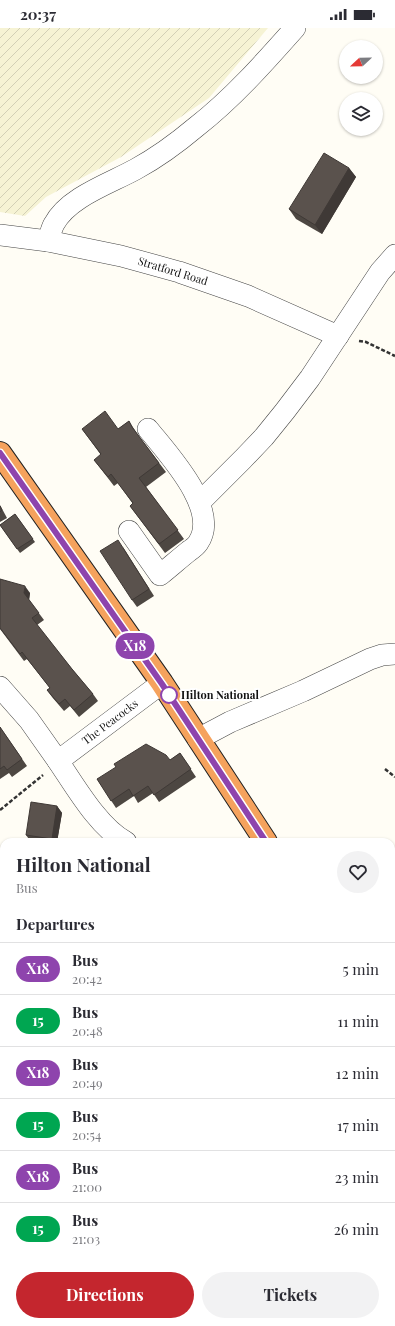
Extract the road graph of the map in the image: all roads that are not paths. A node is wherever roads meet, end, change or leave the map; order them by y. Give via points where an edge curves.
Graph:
1 (294, 28) edge
2 (0, 235) edge
3 (48, 241) junction
4 (395, 255) edge
5 (338, 336) junction
6 (148, 429) dead end
7 (0, 453) edge
8 (200, 502) junction
9 (129, 531) dead end
10 (395, 654) edge
11 (162, 684) junction
12 (0, 687) edge
13 (198, 739) junction
14 (58, 761) junction
15 (120, 838) edge
16 (263, 838) edge

1 - 3 street via 225,103 197,127 165,151 73,203 54,224
2 - 3 street, Stratford Road
3 - 5 street, Stratford Road via 121,256 179,272 248,296
4 - 5 street via 380,272
5 - 8 street via 310,378 264,437
6 - 8 street via 182,472
7 - 11 highway
8 - 9 street via 203,510 203,527 198,544 160,575
10 - 13 street via 370,659
11 - 13 highway
11 - 14 street, The Peacocks
12 - 14 street via 29,720
13 - 16 highway
14 - 15 street via 92,811

